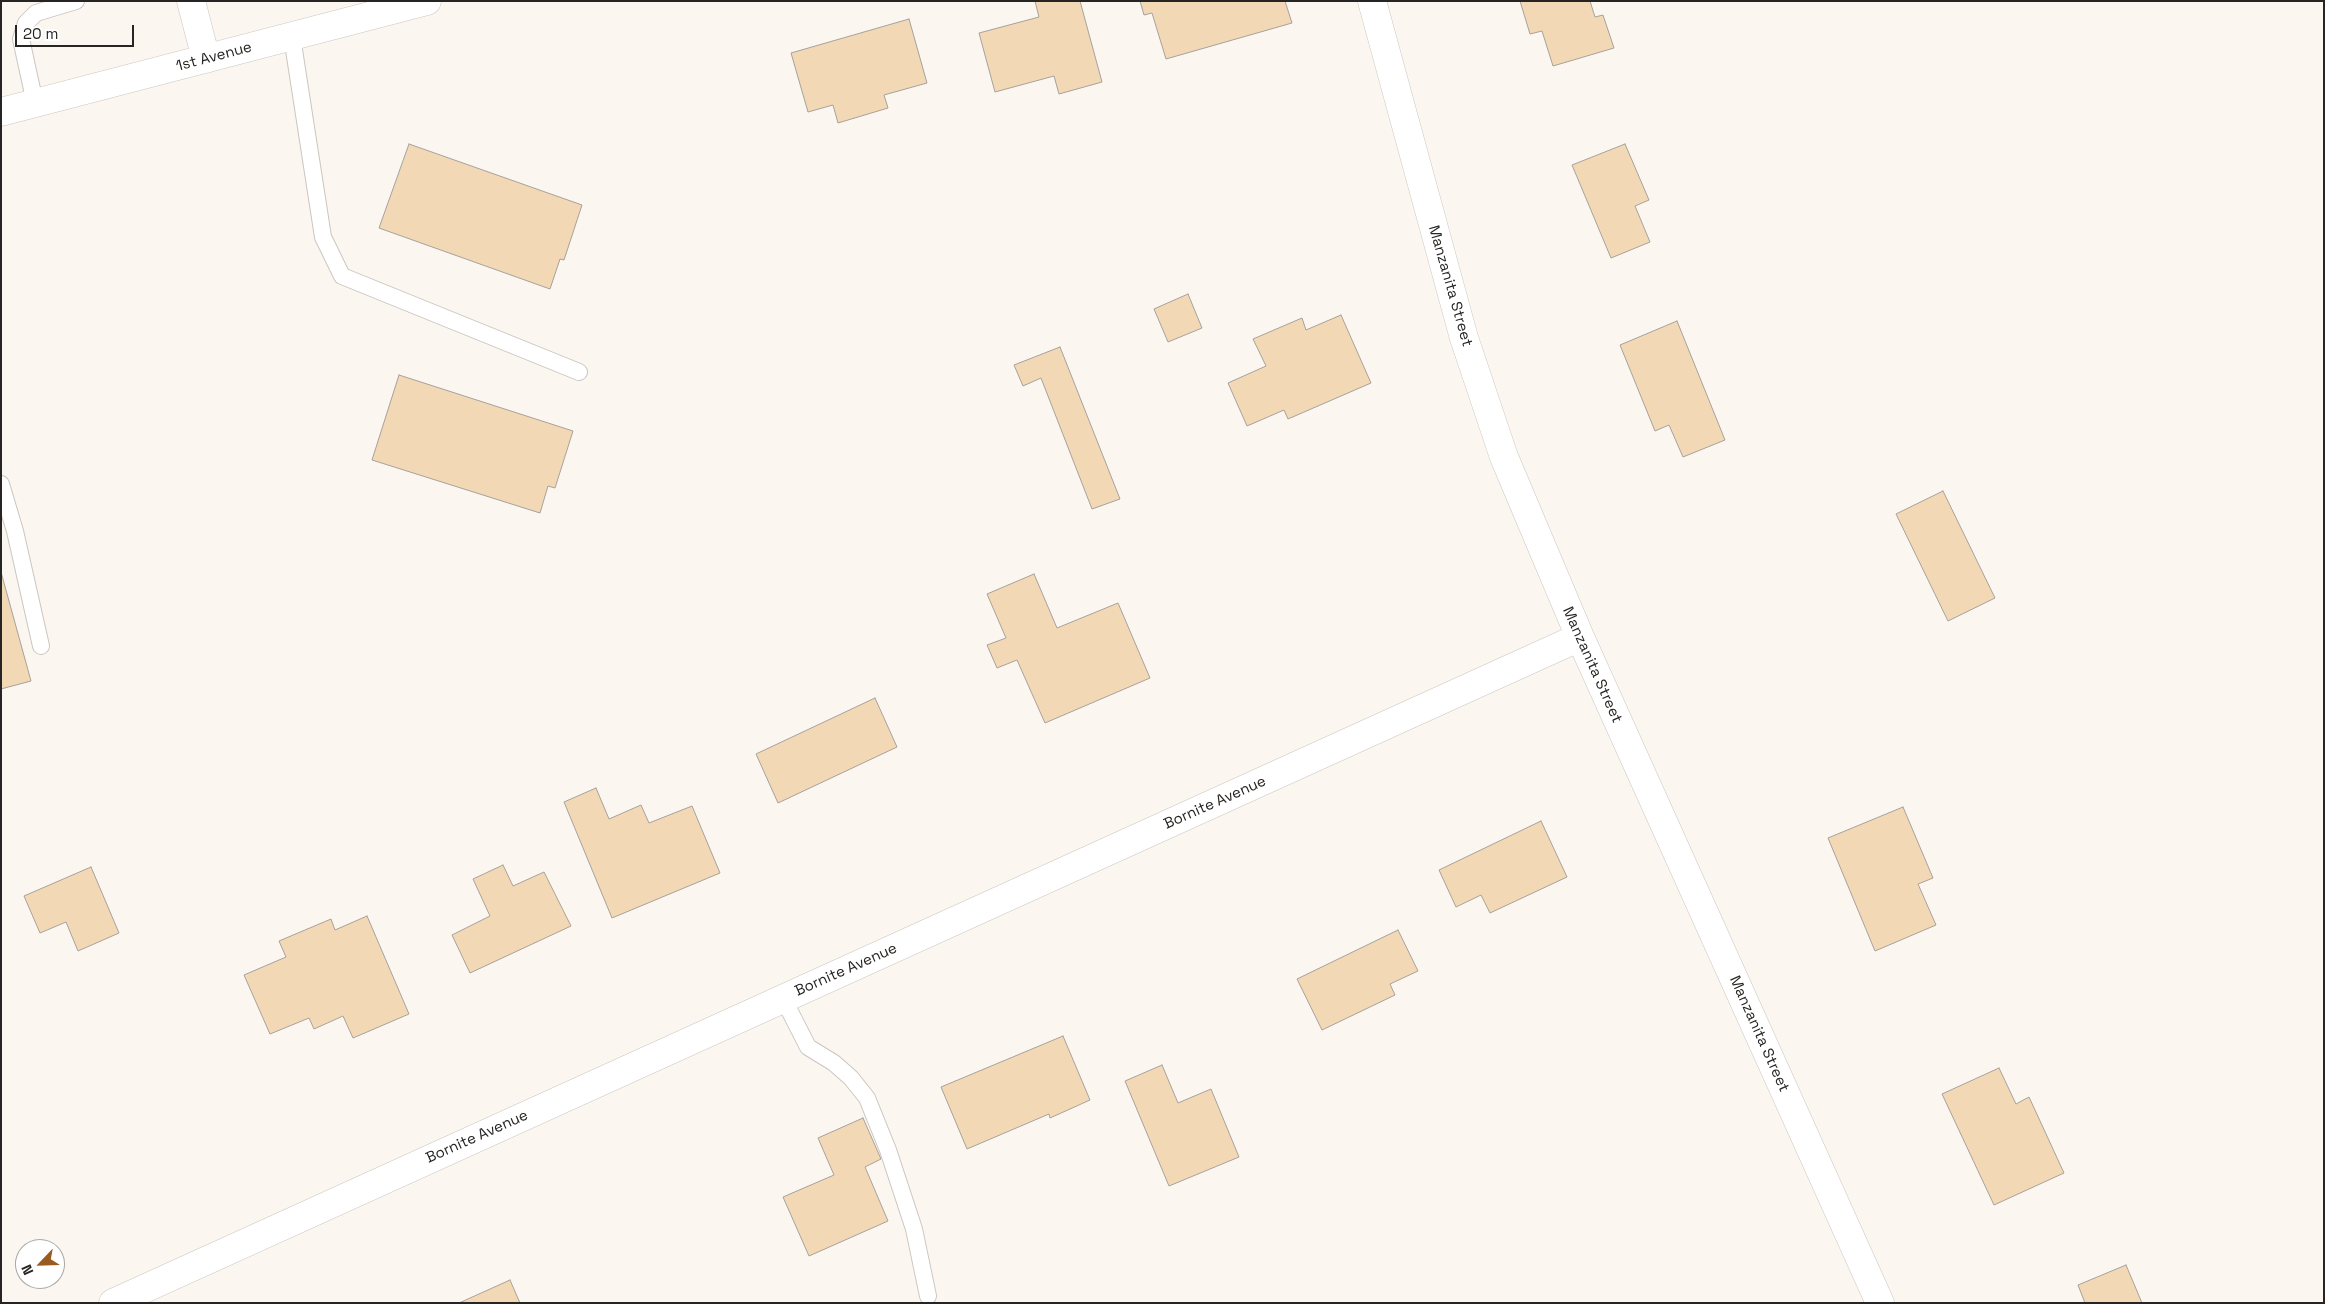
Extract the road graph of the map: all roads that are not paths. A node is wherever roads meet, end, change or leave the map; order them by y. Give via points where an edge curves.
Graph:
1 (76, 1) edge
2 (192, 1) edge
3 (427, 1) edge
4 (1372, 1) edge
5 (292, 37) junction
6 (206, 59) junction
7 (35, 103) junction
8 (1, 112) edge
9 (579, 372) dead end
10 (1, 484) edge
11 (1580, 637) junction
12 (41, 646) dead end
13 (783, 998) junction
14 (928, 1296) dead end
15 (112, 1303) edge
16 (1880, 1303) edge

1 - 7 lane via 36,13 26,23 21,39
2 - 6 street
3 - 5 street, 1st Avenue
4 - 11 street, Manzanita Street via 1484,400 1504,457
5 - 6 street, 1st Avenue
5 - 9 lane via 323,237 342,276
6 - 7 street, 1st Avenue
7 - 8 street, 1st Avenue
10 - 12 lane
11 - 13 street, Bornite Avenue
11 - 16 street, Manzanita Street
13 - 14 lane via 808,1047 834,1063 867,1098 914,1228
13 - 15 street, Bornite Avenue

